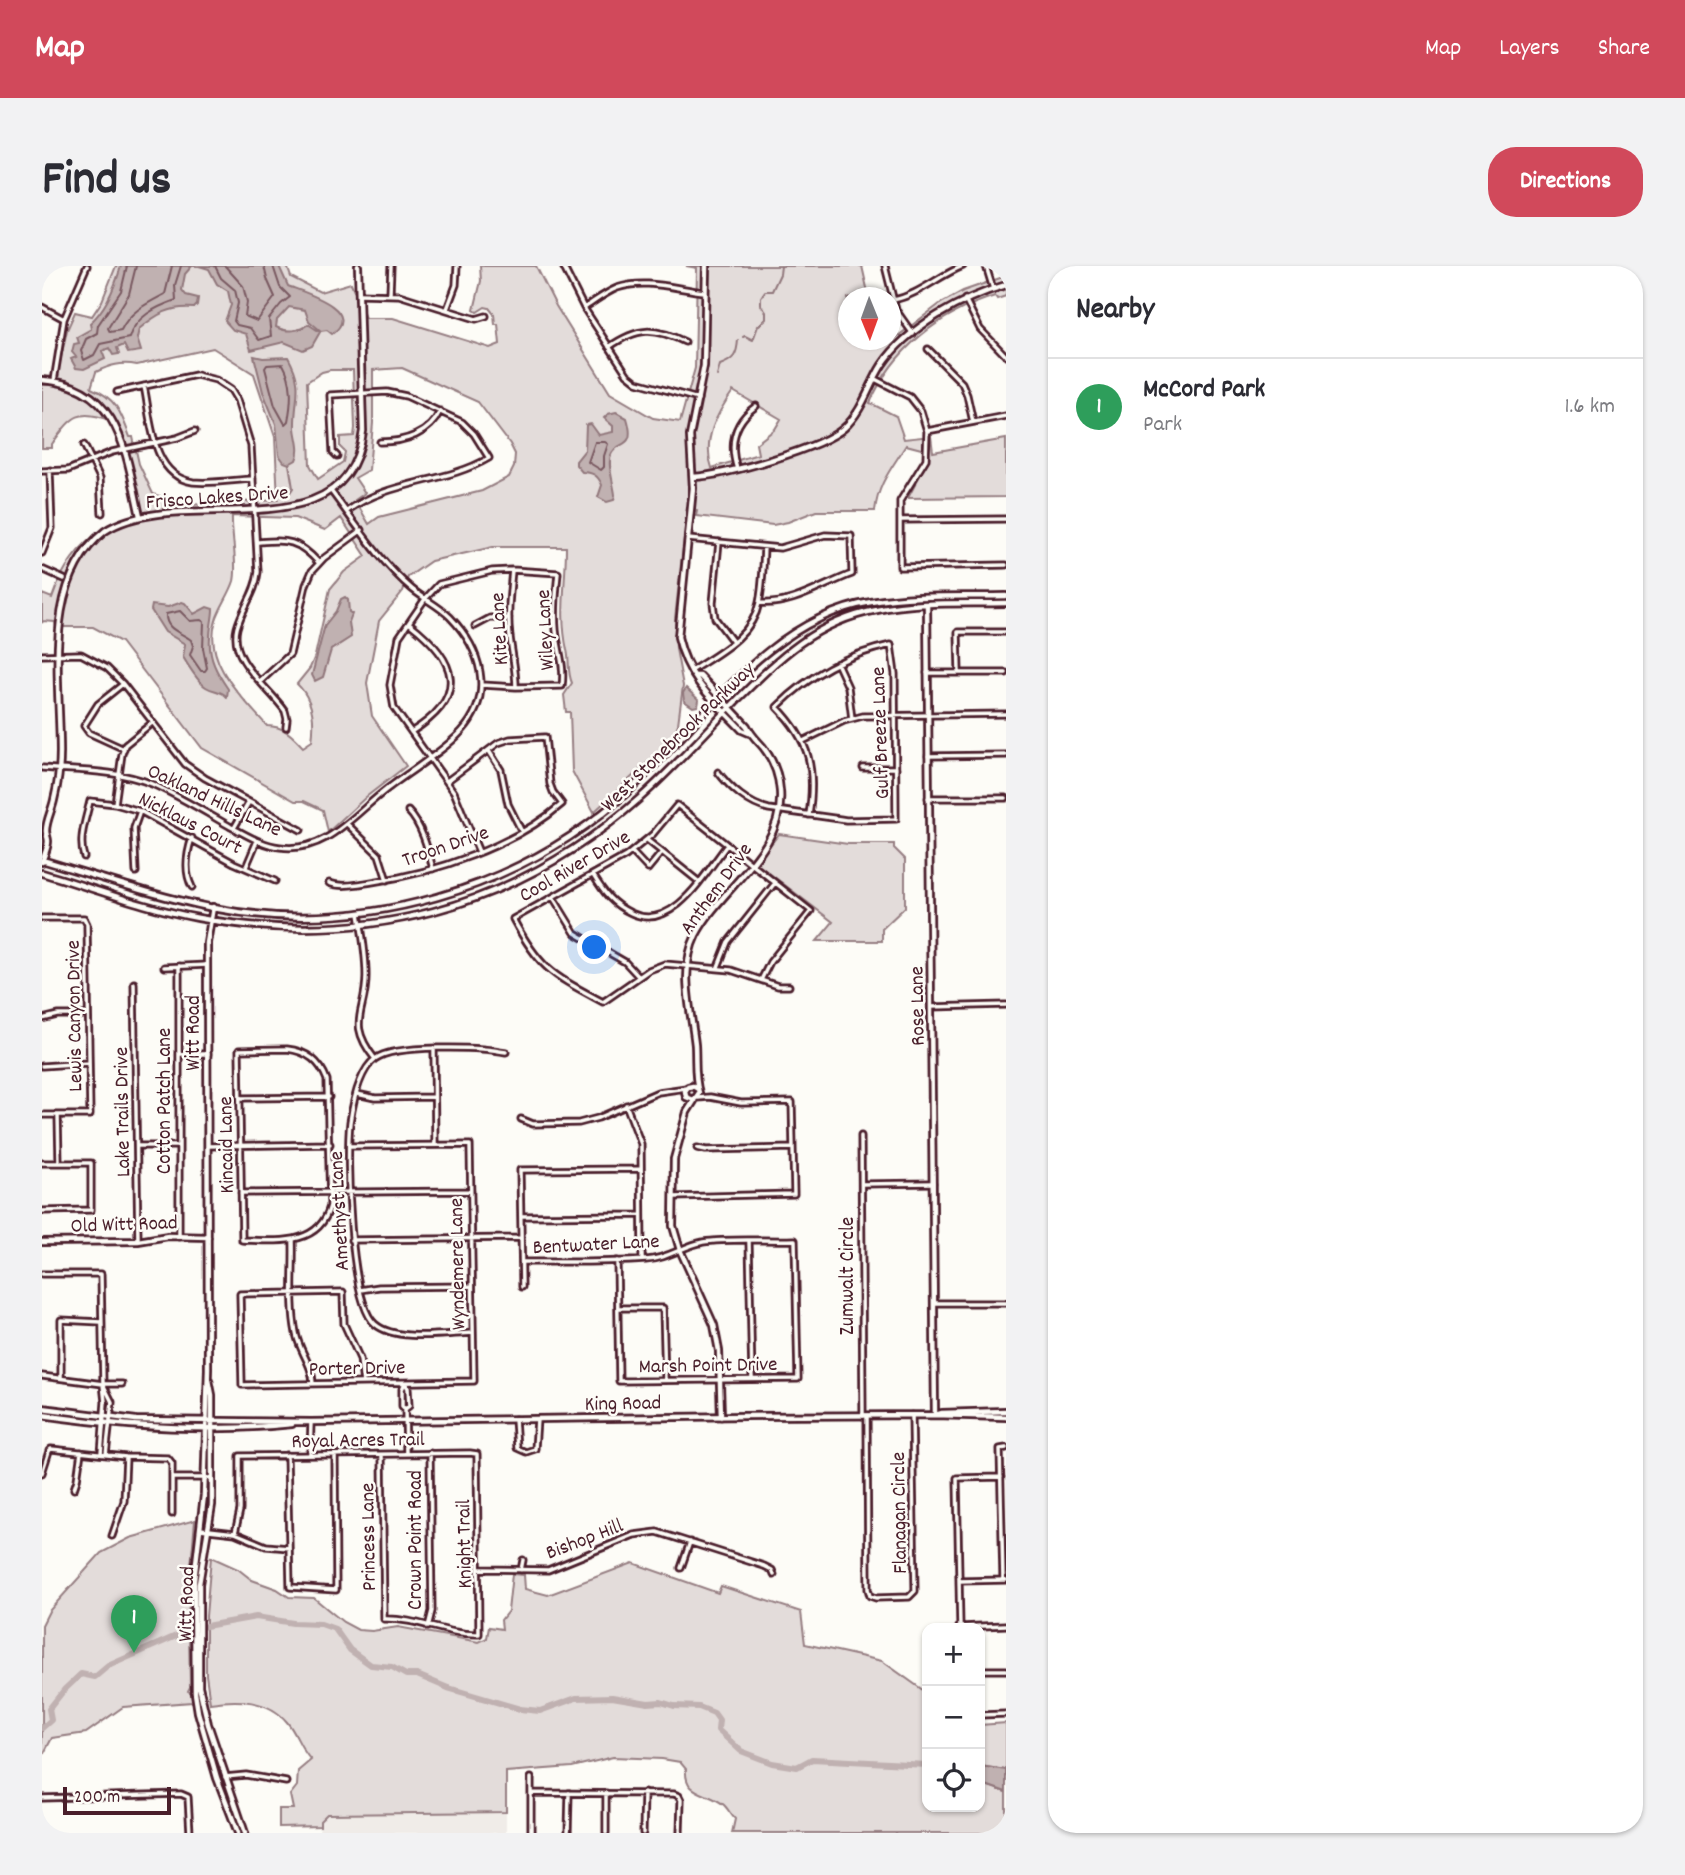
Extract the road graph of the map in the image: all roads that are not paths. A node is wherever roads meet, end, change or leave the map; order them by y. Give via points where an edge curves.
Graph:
1 (87, 266) edge
2 (358, 266) edge
3 (391, 266) edge
4 (457, 266) edge
5 (563, 266) edge
6 (706, 266) edge
7 (885, 266) edge
8 (962, 266) edge
9 (986, 266) edge
10 (1006, 285) edge
11 (890, 287) edge
12 (993, 289) junction
13 (705, 292) junction
14 (390, 293) junction
15 (359, 294) junction
16 (901, 298) edge
17 (965, 299) junction
18 (42, 307) edge
19 (584, 308) junction
20 (447, 309) junction
21 (486, 316) dead end
22 (901, 318) edge
23 (64, 319) junction
24 (913, 334) junction
25 (685, 341) dead end
26 (609, 347) junction
27 (928, 349) dead end
28 (1006, 356) edge
29 (875, 379) junction
30 (42, 380) edge
31 (54, 381) junction
32 (144, 386) junction
33 (117, 392) dead end
34 (363, 393) junction
35 (698, 399) junction
36 (756, 406) dead end
37 (440, 411) junction
38 (1006, 416) edge
39 (973, 422) junction
40 (195, 430) dead end
41 (927, 431) junction
42 (380, 442) dead end
43 (156, 443) junction
44 (85, 445) dead end
45 (125, 450) junction
46 (337, 456) dead end
47 (92, 461) junction
48 (50, 470) junction
49 (738, 470) junction
50 (42, 471) edge
51 (693, 477) junction
52 (253, 479) junction
53 (331, 491) junction
54 (255, 508) junction
55 (346, 511) junction
56 (102, 513) dead end
57 (140, 516) junction
58 (1006, 519) edge
59 (900, 520) junction
60 (362, 530) junction
61 (688, 538) junction
62 (257, 542) junction
63 (719, 542) junction
64 (764, 547) junction
65 (42, 554) edge
66 (319, 563) junction
67 (1006, 565) edge
68 (42, 569) edge
69 (512, 570) junction
70 (64, 579) junction
71 (61, 585) dead end
72 (1006, 596) edge
73 (926, 597) junction
74 (425, 599) junction
75 (759, 603) junction
76 (1006, 603) edge
77 (927, 604) junction
78 (509, 618) junction
79 (409, 623) junction
80 (475, 626) dead end
81 (52, 628) dead end
82 (1006, 632) edge
83 (734, 642) junction
84 (54, 654) junction
85 (42, 655) edge
86 (837, 663) junction
87 (927, 673) junction
88 (958, 673) junction
89 (1006, 673) edge
90 (693, 674) junction
91 (261, 681) junction
92 (123, 684) junction
93 (481, 685) junction
94 (516, 687) junction
95 (718, 700) junction
96 (727, 710) junction
97 (1006, 714) edge
98 (896, 715) junction
99 (928, 715) junction
100 (852, 719) junction
101 (152, 723) junction
102 (286, 727) dead end
103 (411, 733) junction
104 (803, 741) junction
105 (124, 749) junction
106 (488, 750) junction
107 (1006, 755) edge
108 (928, 756) junction
109 (429, 757) junction
110 (42, 768) edge
111 (863, 768) dead end
112 (896, 768) junction
113 (59, 769) junction
114 (718, 772) dead end
115 (119, 775) junction
116 (447, 780) junction
117 (632, 788) junction
118 (641, 797) junction
119 (928, 798) junction
120 (1006, 798) edge
121 (249, 802) junction
122 (115, 804) junction
123 (140, 811) junction
124 (408, 811) dead end
125 (780, 811) junction
126 (810, 815) junction
127 (347, 823) junction
128 (234, 828) junction
129 (301, 830) dead end
130 (522, 832) junction
131 (44, 833) edge
132 (192, 838) junction
133 (647, 840) junction
134 (257, 841) junction
135 (727, 845) junction
136 (479, 852) junction
137 (632, 852) junction
138 (662, 852) junction
139 (84, 857) dead end
140 (42, 861) edge
141 (751, 864) junction
142 (246, 867) junction
143 (433, 869) junction
144 (136, 872) dead end
145 (42, 873) edge
146 (593, 875) junction
147 (387, 880) junction
148 (275, 881) dead end
149 (698, 881) junction
150 (329, 883) dead end
151 (775, 883) junction
152 (192, 887) dead end
153 (553, 897) junction
154 (213, 907) junction
155 (359, 913) junction
156 (42, 918) edge
157 (210, 919) junction
158 (361, 926) junction
159 (207, 965) junction
160 (178, 966) junction
161 (687, 966) junction
162 (164, 967) dead end
163 (718, 968) junction
164 (639, 977) junction
165 (761, 980) junction
166 (134, 983) dead end
167 (789, 986) dead end
168 (1006, 1005) edge
169 (931, 1007) junction
170 (88, 1015) junction
171 (42, 1019) edge
172 (434, 1049) junction
173 (506, 1052) dead end
174 (179, 1054) junction
175 (208, 1054) junction
176 (375, 1059) junction
177 (89, 1063) junction
178 (42, 1066) edge
179 (695, 1073) junction
180 (687, 1087) junction
181 (675, 1090) junction
182 (699, 1090) junction
183 (357, 1094) junction
184 (685, 1096) junction
185 (329, 1097) junction
186 (434, 1097) junction
187 (710, 1097) junction
188 (240, 1098) junction
189 (697, 1099) junction
190 (626, 1105) junction
191 (687, 1112) junction
192 (42, 1115) edge
193 (58, 1115) junction
194 (521, 1119) dead end
195 (861, 1136) dead end
196 (330, 1144) junction
197 (435, 1145) junction
198 (137, 1146) junction
199 (179, 1146) junction
200 (208, 1146) junction
201 (240, 1146) junction
202 (350, 1146) junction
203 (697, 1148) dead end
204 (793, 1148) junction
205 (42, 1163) edge
206 (59, 1163) junction
207 (641, 1168) junction
208 (933, 1183) junction
209 (862, 1184) junction
210 (330, 1191) junction
211 (471, 1192) junction
212 (241, 1193) junction
213 (351, 1193) junction
214 (672, 1197) junction
215 (42, 1211) edge
216 (642, 1214) junction
217 (521, 1216) junction
218 (179, 1237) junction
219 (208, 1237) junction
220 (521, 1238) junction
221 (471, 1239) junction
222 (293, 1240) junction
223 (351, 1240) junction
224 (138, 1241) junction
225 (749, 1241) junction
226 (42, 1242) edge
227 (680, 1250) junction
228 (617, 1261) junction
229 (642, 1261) junction
230 (522, 1262) junction
231 (42, 1274) edge
232 (472, 1286) junction
233 (522, 1287) dead end
234 (360, 1290) junction
235 (294, 1292) junction
236 (936, 1303) junction
237 (1006, 1303) edge
238 (618, 1308) junction
239 (101, 1322) junction
240 (473, 1333) junction
241 (42, 1376) edge
242 (61, 1378) junction
243 (752, 1379) junction
244 (798, 1379) joint
245 (665, 1380) junction
246 (720, 1380) junction
247 (474, 1381) joint
248 (405, 1382) junction
249 (363, 1383) junction
250 (103, 1384) junction
251 (122, 1384) dead end
252 (313, 1384) junction
253 (42, 1408) edge
254 (1006, 1411) edge
255 (42, 1415) edge
256 (912, 1415) junction
257 (935, 1415) junction
258 (104, 1416) junction
259 (865, 1416) junction
260 (111, 1417) junction
261 (720, 1417) junction
262 (1006, 1418) edge
263 (515, 1419) junction
264 (537, 1419) junction
265 (209, 1421) junction
266 (405, 1421) junction
267 (311, 1422) junction
268 (103, 1423) junction
269 (110, 1424) junction
270 (209, 1428) junction
271 (1006, 1448) edge
272 (81, 1452) junction
273 (430, 1453) junction
274 (406, 1454) junction
275 (477, 1454) joint
276 (103, 1455) junction
277 (287, 1455) junction
278 (310, 1455) junction
279 (335, 1455) junction
280 (382, 1455) junction
281 (126, 1457) junction
282 (42, 1473) edge
283 (1001, 1476) junction
284 (172, 1478) junction
285 (205, 1478) junction
286 (212, 1478) junction
287 (74, 1489) dead end
288 (172, 1514) dead end
289 (200, 1529) junction
290 (208, 1531) junction
291 (235, 1533) junction
292 (112, 1536) dead end
293 (690, 1542) junction
294 (289, 1548) junction
295 (523, 1560) dead end
296 (681, 1567) dead end
297 (480, 1569) junction
298 (521, 1570) junction
299 (197, 1575) junction
300 (774, 1575) dead end
301 (1005, 1580) edge
302 (959, 1581) junction
303 (960, 1623) edge
304 (1006, 1625) edge
305 (985, 1626) edge
306 (428, 1627) junction
307 (197, 1657) junction
308 (985, 1670) edge
309 (1006, 1670) edge
310 (1006, 1714) edge
311 (985, 1715) edge
312 (225, 1777) junction
313 (531, 1778) dead end
314 (218, 1779) junction
315 (286, 1782) dead end
316 (531, 1793) junction
317 (569, 1793) junction
318 (606, 1793) junction
319 (644, 1793) junction
320 (42, 1798) edge
321 (244, 1831) edge
322 (190, 1833) edge
323 (236, 1833) edge
324 (531, 1833) edge
325 (568, 1833) edge
326 (606, 1833) edge
327 (643, 1833) edge
328 (680, 1833) edge

1 - 23 street
2 - 15 street, Frisco Lakes Drive
3 - 14 street
4 - 20 street
5 - 19 street
6 - 13 street
7 - 11 street
8 - 16 street
9 - 12 street
10 - 12 street
12 - 17 street
13 - 19 street via 634,284
13 - 35 street via 704,366
14 - 15 street
14 - 20 street
15 - 34 street, Frisco Lakes Drive
17 - 24 street
17 - 28 street via 980,329
18 - 23 street
19 - 26 street
20 - 21 street via 476,319
22 - 24 street
23 - 31 street
24 - 29 street via 887,358
25 - 26 street via 653,330 625,336
26 - 35 street via 637,382
27 - 39 street via 962,383
29 - 41 street via 910,397 921,411
29 - 49 street via 852,419 833,436
30 - 31 street
31 - 45 street via 91,396 114,420
32 - 33 street
32 - 43 street
32 - 52 street via 197,375 224,384 237,400 250,437
34 - 37 street via 396,393
34 - 46 street via 330,395 332,452
34 - 53 street, Frisco Lakes Drive via 361,449 354,465
35 - 51 street via 690,436
36 - 49 street via 734,434
37 - 42 street via 422,432
37 - 55 street via 469,427 489,458 473,468 376,493
38 - 39 street
39 - 41 street
40 - 43 street
41 - 59 street via 926,459 900,501
43 - 45 street
43 - 52 street via 164,465 186,480
44 - 47 street
45 - 47 street
45 - 57 street
47 - 48 street via 68,470
47 - 56 street via 100,478
48 - 50 street
48 - 65 street via 52,528
49 - 51 street
51 - 61 street
52 - 54 street
53 - 54 street, Frisco Lakes Drive via 304,504
53 - 55 street
54 - 57 street, Frisco Lakes Drive
54 - 62 street
55 - 60 street
57 - 70 street, Frisco Lakes Drive via 104,531
58 - 59 street
59 - 67 street via 900,566
60 - 66 street
60 - 74 street via 393,570
61 - 63 street
61 - 90 street, Anthem Drive via 678,637
62 - 66 street via 295,542
62 - 91 street via 257,582 236,637 240,655
63 - 64 street
63 - 83 street via 715,618
64 - 75 street
64 - 75 street via 792,546 825,535 851,536 852,574 791,600
66 - 91 street via 306,585 290,654
68 - 70 street
69 - 74 street via 439,584
69 - 78 street, Kite Lane
69 - 94 street, Wiley Lane via 558,573 554,606 561,651 562,686
70 - 71 street, Frisco Lakes Drive
72 - 73 street, West Stonebrook Parkway
73 - 77 street, Rose Lane
73 - 95 street, West Stonebrook Parkway via 869,602 814,622 764,655
74 - 79 street
74 - 93 street via 449,617 472,645
75 - 83 street via 753,621
76 - 77 street, West Stonebrook Parkway
77 - 87 street, Rose Lane
77 - 96 street, West Stonebrook Parkway via 874,610 817,631 782,655
78 - 80 street via 489,618
78 - 94 street, Kite Lane
79 - 103 street via 399,637 390,685 394,708
79 - 103 street via 437,647 451,678 438,713
81 - 84 street
82 - 88 street via 958,632
83 - 90 street
84 - 85 street
84 - 92 street via 90,657
84 - 113 street
86 - 98 street, Gulf Breeze Lane via 891,645
86 - 100 street via 848,687
86 - 104 street via 777,707
87 - 88 street
87 - 99 street, Rose Lane
88 - 89 street
90 - 95 street, Anthem Drive via 700,676
91 - 102 street via 285,711
92 - 101 street
92 - 105 street via 98,704 85,729
93 - 94 street
93 - 109 street, Oakland Hills Lane via 468,724
95 - 96 street, Anthem Drive
95 - 117 street, West Stonebrook Parkway
96 - 118 street, West Stonebrook Parkway
96 - 125 street, Anthem Drive via 765,749 776,770
97 - 99 street
98 - 99 street
98 - 100 street
98 - 112 street, Gulf Breeze Lane
99 - 108 street, Rose Lane
100 - 104 street
101 - 105 street
101 - 121 street via 185,764
103 - 109 street
104 - 126 street via 813,775
105 - 115 street
106 - 116 street
106 - 130 street via 501,770 508,804
106 - 130 street, Troon Drive via 510,739 545,737 550,785 562,804
107 - 108 street
108 - 119 street, Rose Lane
109 - 116 street
109 - 127 street, Oakland Hills Lane
110 - 113 street, Oakland Hills Lane
111 - 112 street
112 - 126 street, Gulf Breeze Lane via 896,819 852,821
113 - 115 street, Oakland Hills Lane
113 - 131 street
114 - 125 street via 752,803
115 - 122 street
115 - 128 street, Oakland Hills Lane via 152,784
116 - 136 street
117 - 118 street
117 - 155 street, West Stonebrook Parkway via 565,839 503,873 407,905
118 - 158 street, West Stonebrook Parkway via 581,845 512,883 446,908
119 - 120 street
119 - 169 street, Rose Lane
121 - 128 street
121 - 129 street
122 - 123 street, Nicklaus Court
122 - 139 street, Nicklaus Court via 90,801 81,839
123 - 132 street, Nicklaus Court
123 - 144 street via 134,828
124 - 143 street
125 - 126 street
125 - 141 street, Anthem Drive via 769,840
127 - 134 street, Oakland Hills Lane via 320,843 308,846 282,848
127 - 147 street via 379,855
128 - 134 street, Oakland Hills Lane
130 - 136 street, Troon Drive
131 - 140 street via 48,841
132 - 142 street, Nicklaus Court
132 - 152 street via 187,852
133 - 135 street, Cool River Drive via 677,805
133 - 137 street, Cool River Drive
133 - 138 street
134 - 142 street
135 - 141 street
135 - 149 street
136 - 143 street, Troon Drive
137 - 138 street via 648,869
137 - 146 street, Cool River Drive
138 - 149 street
140 - 154 street, West Stonebrook Parkway
141 - 151 street
141 - 161 street, Anthem Drive via 699,930
142 - 148 street, Nicklaus Court
143 - 147 street, Troon Drive
145 - 157 street, West Stonebrook Parkway
146 - 149 street via 612,902 633,914 651,917 673,910
146 - 153 street, Cool River Drive
147 - 150 street, Troon Drive
151 - 163 street via 728,942
151 - 165 street via 811,911
153 - 164 street via 578,936 625,962
153 - 164 street, Cool River Drive via 513,919 545,968 603,1002
154 - 155 street, West Stonebrook Parkway via 281,915
154 - 157 street, Witt Road
155 - 158 street
156 - 170 street, Lewis Canyon Drive via 84,918 87,924
157 - 158 street, West Stonebrook Parkway via 281,928
157 - 159 street, Witt Road
158 - 176 street via 366,983 359,1026
159 - 160 street
159 - 175 street, Witt Road
160 - 162 street
160 - 174 street, Cotton Patch Lane
161 - 163 street
161 - 164 street via 661,965
161 - 179 street, Anthem Drive
163 - 165 street
165 - 167 street
166 - 198 street, Lake Trails Drive
168 - 169 street
169 - 208 street, Rose Lane
170 - 171 street
170 - 177 street, Lewis Canyon Drive
172 - 173 street
172 - 176 street via 393,1051
172 - 186 street
174 - 175 street
174 - 199 street, Cotton Patch Lane
175 - 200 street, Witt Road
176 - 183 street, Amethyst Lane
177 - 178 street
177 - 193 street, Lewis Canyon Drive via 90,1115
179 - 180 street, Anthem Drive
179 - 182 street, Anthem Drive
180 - 181 street
180 - 182 street
180 - 184 street
181 - 184 street
181 - 190 street
182 - 187 street
182 - 189 street
183 - 186 street
183 - 202 street, Amethyst Lane
184 - 189 street
184 - 191 street
185 - 188 street
185 - 188 street, Kincaid Lane via 325,1073 315,1060 298,1051 239,1050
185 - 196 street
186 - 197 street
187 - 189 street
187 - 204 street via 741,1103 793,1102
188 - 201 street, Kincaid Lane
189 - 191 street
190 - 194 street via 579,1123 533,1124
190 - 207 street via 641,1144
191 - 214 street via 674,1159
192 - 193 street
193 - 206 street
195 - 209 street, Zumwalt Circle
196 - 201 street
196 - 210 street
197 - 202 street
197 - 211 street, Wyndemere Lane via 470,1145
198 - 199 street
198 - 224 street, Lake Trails Drive
199 - 218 street, Cotton Patch Lane
200 - 201 street
200 - 219 street, Witt Road
201 - 212 street, Kincaid Lane
202 - 213 street, Amethyst Lane
203 - 204 street
204 - 214 street via 794,1194
205 - 206 street
206 - 215 street via 91,1163 91,1210
207 - 216 street
207 - 217 street via 520,1170
208 - 209 street
208 - 236 street, Rose Lane
209 - 259 street, Zumwalt Circle
210 - 212 street
210 - 213 street
210 - 222 street via 328,1214 316,1230
211 - 213 street
211 - 221 street, Wyndemere Lane
212 - 222 street, Kincaid Lane via 242,1240
213 - 223 street, Amethyst Lane
214 - 227 street
216 - 217 street
216 - 229 street
217 - 220 street
218 - 219 street, Old Witt Road
218 - 224 street, Old Witt Road
219 - 265 street, Witt Road
220 - 221 street
220 - 230 street
221 - 223 street
221 - 232 street, Wyndemere Lane
222 - 235 street
223 - 234 street, Amethyst Lane
224 - 226 street, Old Witt Road
225 - 227 street, Bentwater Lane via 704,1242
225 - 243 street
225 - 244 street, Bentwater Lane via 795,1240
227 - 229 street, Bentwater Lane
227 - 246 street via 714,1325
228 - 229 street, Bentwater Lane
228 - 230 street, Bentwater Lane
228 - 238 street
230 - 233 street
231 - 239 street via 101,1274
232 - 234 street
232 - 240 street, Wyndemere Lane
234 - 240 street, Amethyst Lane via 365,1309 386,1332
235 - 249 street via 343,1293 344,1324 358,1353
235 - 252 street via 296,1334 312,1370
235 - 252 street, Porter Drive via 240,1294 242,1385
236 - 237 street
236 - 257 street, Rose Lane
238 - 245 street via 663,1308
238 - 245 street, Marsh Point Drive via 619,1381
239 - 242 street via 61,1320
239 - 250 street
240 - 247 street, Wyndemere Lane
241 - 242 street
242 - 250 street
243 - 244 street, Marsh Point Drive
243 - 246 street, Marsh Point Drive
245 - 246 street, Marsh Point Drive
246 - 261 street
247 - 248 street, Porter Drive
248 - 249 street, Porter Drive
248 - 266 street via 401,1389
249 - 252 street, Porter Drive
250 - 251 street
250 - 258 street
250 - 260 street via 112,1402
253 - 258 street, King Road
254 - 257 street, King Road
255 - 268 street, King Road
256 - 257 street, King Road
256 - 259 street, King Road
256 - 259 street, Flanagan Circle via 915,1591 909,1597 876,1598 868,1589
257 - 262 street, King Road
258 - 260 street, King Road
258 - 268 street
259 - 261 street, King Road
260 - 265 street, King Road
260 - 269 street
261 - 264 street, King Road
263 - 264 street, King Road
263 - 264 street via 516,1446 526,1452 535,1449
263 - 266 street, King Road
265 - 267 street, King Road
265 - 270 street, Witt Road
266 - 267 street, King Road
266 - 274 street
267 - 270 street, King Road
267 - 278 street
268 - 269 street, King Road
268 - 276 street
269 - 270 street, King Road
269 - 276 street
270 - 285 street, Witt Road
270 - 286 street, Witt Road
271 - 283 street via 1000,1449
272 - 276 street
272 - 282 street via 50,1449
272 - 287 street
273 - 274 street, Royal Acres Trail
273 - 275 street, Royal Acres Trail
273 - 306 street, Crown Point Road via 432,1611
274 - 280 street, Royal Acres Trail
275 - 297 street, Knight Trail
276 - 281 street
277 - 278 street, Royal Acres Trail
277 - 291 street, Royal Acres Trail via 240,1457
277 - 294 street
278 - 279 street, Royal Acres Trail
279 - 280 street, Royal Acres Trail
279 - 294 street via 336,1590 290,1587
280 - 306 street, Princess Lane via 384,1619
281 - 284 street via 171,1460
281 - 292 street via 124,1500
283 - 301 street
283 - 302 street via 957,1478
284 - 285 street
284 - 288 street
285 - 286 street
285 - 289 street, Witt Road
286 - 290 street, Witt Road
289 - 290 street
289 - 299 street, Witt Road
290 - 291 street
290 - 299 street, Witt Road
291 - 294 street via 266,1546
293 - 296 street
293 - 298 street, Bishop Hill via 644,1533 548,1570
293 - 300 street, Bishop Hill via 764,1566
295 - 298 street
297 - 298 street, Bishop Hill
297 - 306 street, Knight Trail via 479,1634
299 - 307 street, Witt Road
301 - 302 street
302 - 303 street
304 - 305 street
307 - 312 street, Witt Road via 201,1700
307 - 314 street, Witt Road via 198,1712
308 - 309 street
310 - 311 street
312 - 314 street
312 - 315 street via 246,1775
312 - 321 street, Witt Road
313 - 316 street
314 - 323 street, Witt Road
316 - 317 street
316 - 324 street
317 - 318 street
317 - 325 street
318 - 319 street
318 - 326 street
319 - 327 street
319 - 328 street via 679,1796
320 - 322 street via 181,1794 188,1797
321 - 323 street

